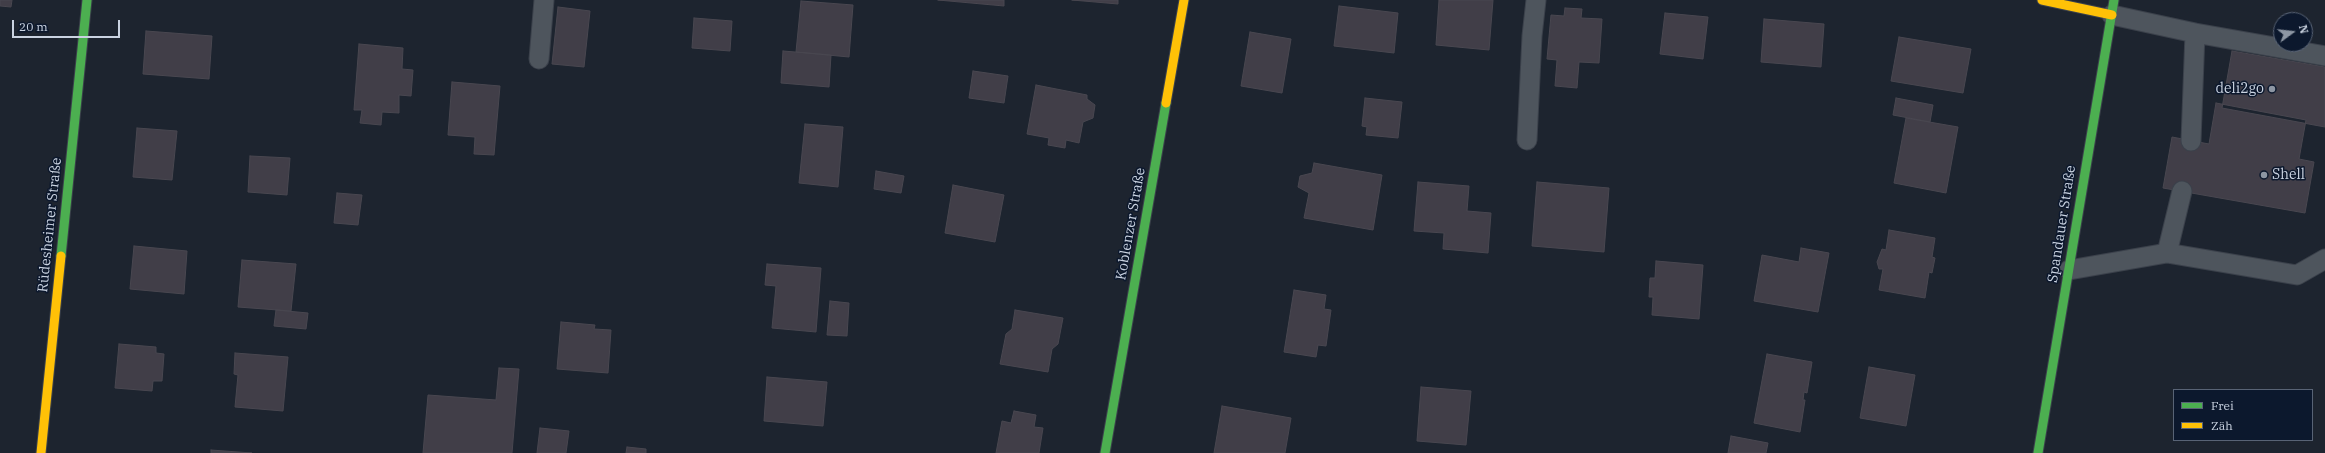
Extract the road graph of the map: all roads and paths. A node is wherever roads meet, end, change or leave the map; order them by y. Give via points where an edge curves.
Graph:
1 (87, 0) edge
2 (544, 0) edge
3 (1184, 0) edge
4 (1536, 0) edge
5 (2042, 0) edge
6 (2113, 8) edge
7 (2195, 33) junction
8 (2325, 56) edge
9 (539, 59) dead end
10 (1527, 140) dead end
11 (2191, 141) dead end
12 (2182, 191) dead end
13 (2167, 253) junction
14 (2325, 259) edge
15 (2069, 270) junction
16 (41, 453) edge
17 (1104, 453) edge
18 (2038, 453) edge

1 - 16 street, Rüdesheimer Straße
2 - 9 lane
3 - 17 street, Koblenzer Straße
4 - 10 lane
5 - 6 street
6 - 7 lane
6 - 15 street, Spandauer Straße
7 - 8 lane
7 - 11 lane
12 - 13 lane
13 - 14 lane via 2297,275
13 - 15 lane
15 - 18 street, Spandauer Straße

